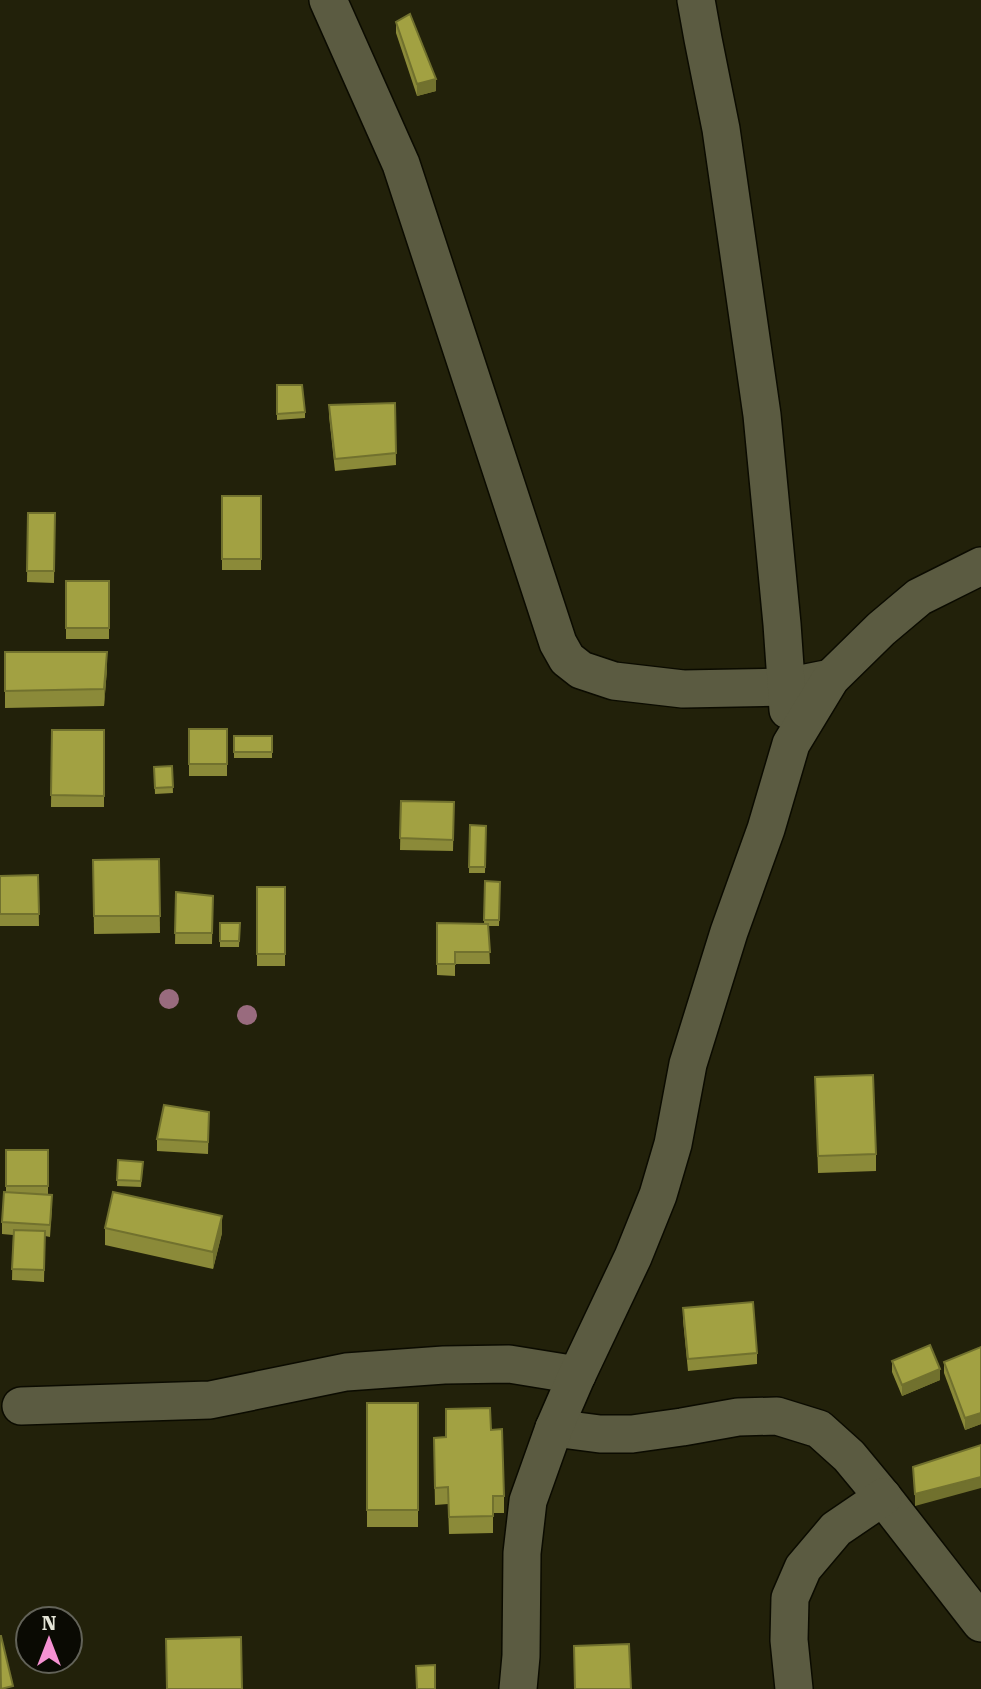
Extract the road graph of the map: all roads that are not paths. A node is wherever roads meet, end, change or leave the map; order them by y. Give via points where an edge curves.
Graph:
1 (328, 0) edge
2 (696, 0) edge
3 (981, 566) edge
4 (831, 678) junction
5 (786, 687) junction
6 (791, 744) junction
7 (577, 1375) junction
8 (21, 1406) dead end
9 (554, 1428) junction
10 (883, 1497) junction
11 (981, 1623) edge
12 (518, 1689) edge
13 (794, 1689) edge

1 - 5 street via 401,164 554,632 568,659 581,670 614,681 683,689
2 - 5 street via 722,129 762,415
3 - 4 street via 919,597
4 - 5 street
4 - 6 street
5 - 6 street
6 - 7 street via 688,1063 658,1195
7 - 8 street via 509,1364 444,1365 346,1372 210,1400
7 - 9 street
9 - 10 street via 632,1434 738,1417 777,1416 819,1429
9 - 12 street via 528,1501
10 - 11 street
10 - 13 street via 836,1529 803,1568 790,1598

